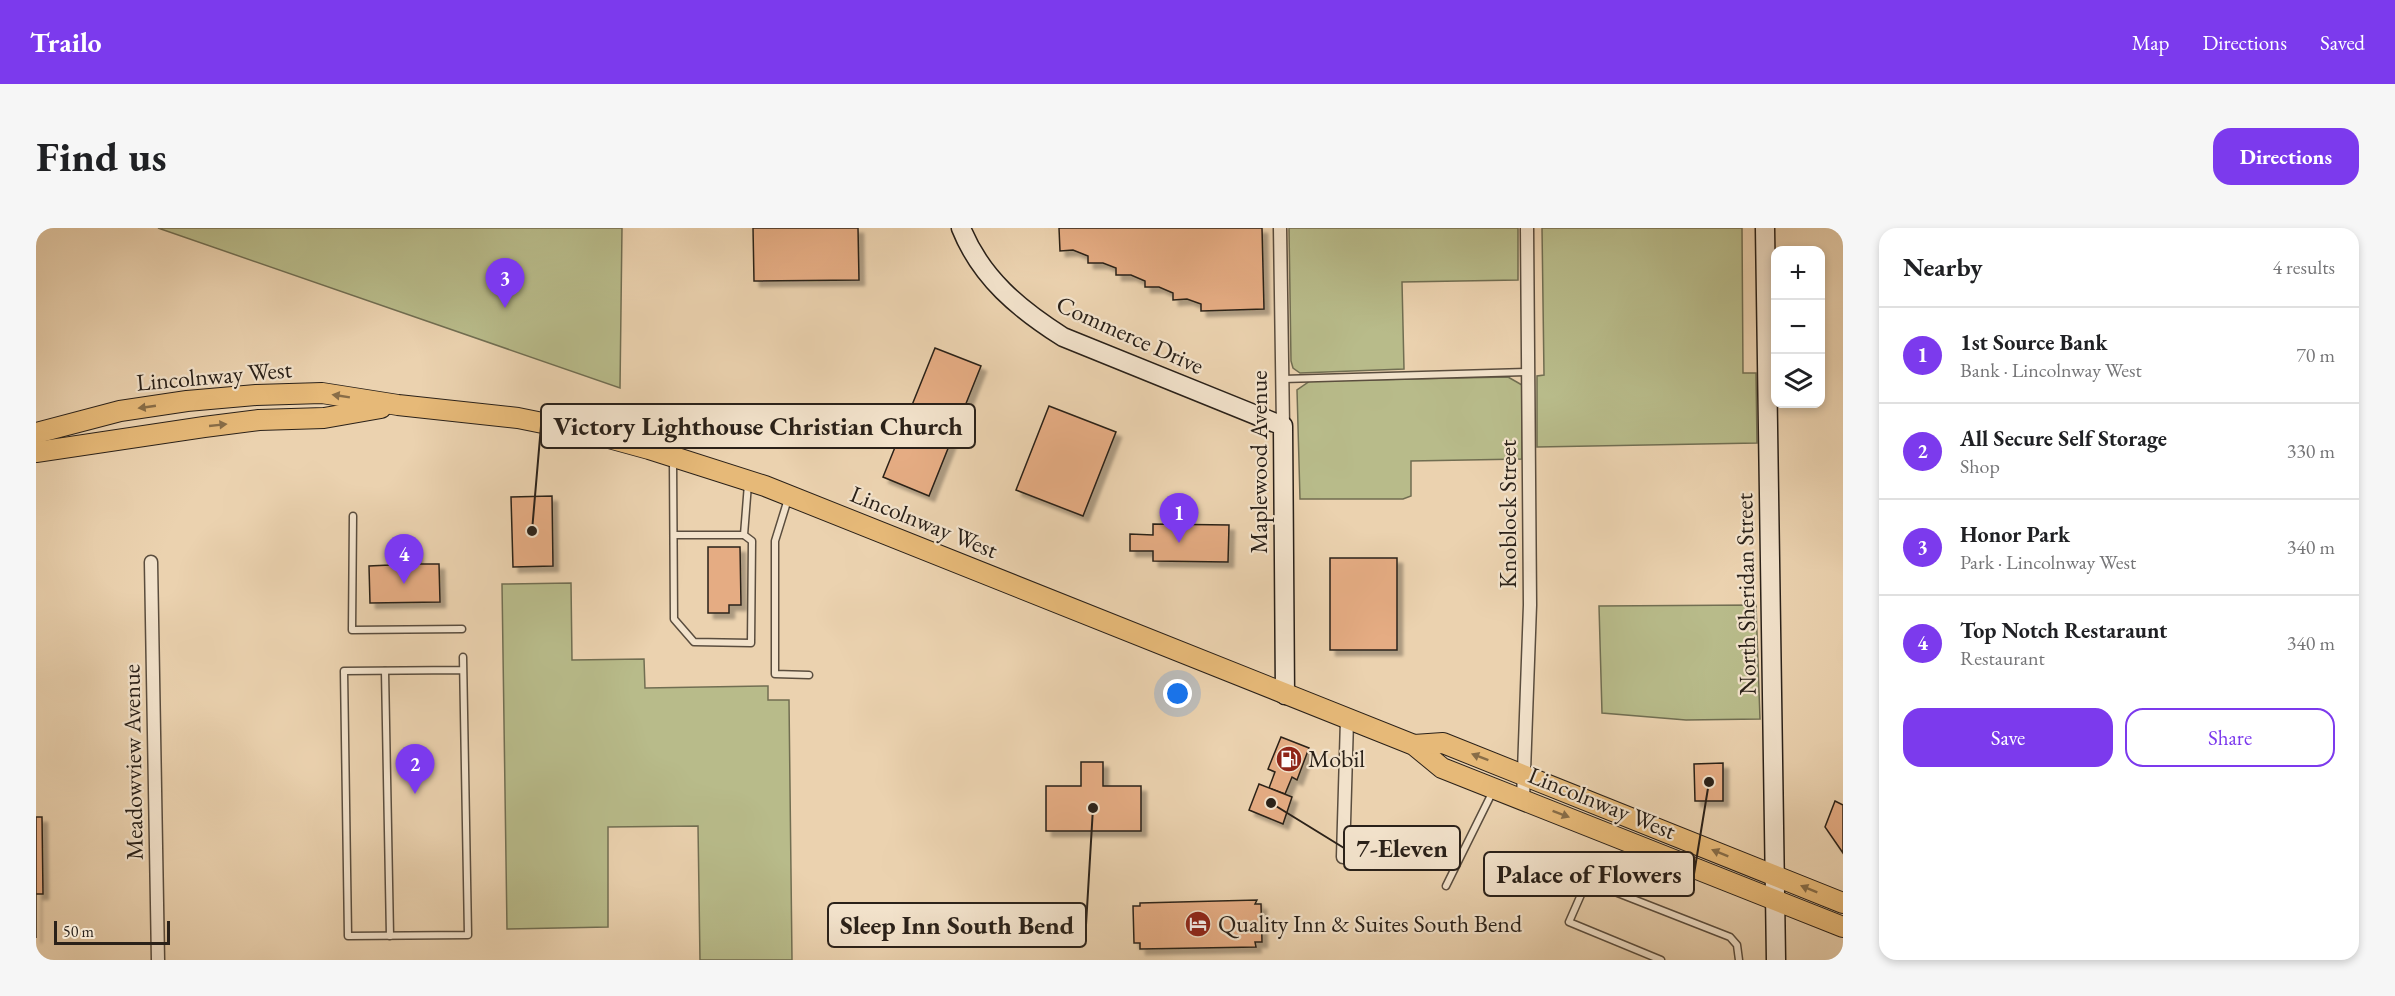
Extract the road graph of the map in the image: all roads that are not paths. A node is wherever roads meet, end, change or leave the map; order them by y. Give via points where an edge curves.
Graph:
1 (961, 228) edge
2 (1280, 228) edge
3 (1527, 228) edge
4 (1765, 228) edge
5 (1528, 372) junction
6 (1282, 379) junction
7 (399, 405) junction
8 (1282, 426) junction
9 (36, 433) edge
10 (36, 452) edge
11 (673, 457) junction
12 (749, 481) junction
13 (789, 496) junction
14 (353, 516) dead end
15 (674, 535) junction
16 (744, 535) junction
17 (151, 562) dead end
18 (462, 629) dead end
19 (463, 657) dead end
20 (463, 670) junction
21 (385, 671) junction
22 (809, 675) dead end
23 (1285, 695) junction
24 (1347, 720) junction
25 (1414, 745) junction
26 (1522, 774) junction
27 (1494, 788) junction
28 (1523, 799) junction
29 (1343, 857) dead end
30 (1774, 875) junction
31 (1446, 886) dead end
32 (1775, 900) junction
33 (1843, 903) edge
34 (1843, 927) edge
35 (390, 936) junction
36 (158, 960) edge
37 (1661, 960) edge
38 (1739, 960) edge
39 (1776, 960) edge

1 - 8 street, Commerce Drive via 977,261 994,282 1033,318 1063,337
2 - 6 street, Maplewood Avenue
3 - 5 street, Knoblock Street
4 - 30 street, North Sheridan Street
5 - 6 lane
5 - 26 street, Knoblock Street via 1530,605
6 - 8 street, Maplewood Avenue
7 -> 9 main road, Lincolnway West via 322,393 256,395 120,411
10 -> 7 main road, Lincolnway West via 156,433 259,420 324,418
7 - 11 main road, Lincolnway West via 518,418 587,432
8 - 23 street, Maplewood Avenue
11 - 12 main road, Lincolnway West
11 - 15 lane
12 - 13 main road, Lincolnway West
12 - 16 lane
13 - 22 lane via 775,541 775,674
13 - 23 main road, Lincolnway West
14 - 18 lane via 352,630
15 - 16 lane
15 - 16 lane via 674,619 694,642 751,643 752,541
17 - 36 street, Meadowview Avenue
19 - 20 lane
20 - 21 lane
20 - 35 lane via 468,934
21 - 35 lane
21 - 35 lane via 344,671 348,936
23 - 24 main road, Lincolnway West
24 - 25 main road, Lincolnway West
24 - 29 street
26 -> 25 main road, Lincolnway West via 1443,743
25 - 27 main road, Lincolnway West via 1442,768
26 - 28 street, Knoblock Street
30 -> 26 main road, Lincolnway West
27 - 28 main road, Lincolnway West
27 - 31 lane
28 -> 32 main road, Lincolnway West
30 - 32 street, North Sheridan Street
33 -> 30 main road, Lincolnway West
32 - 34 main road, Lincolnway West
32 - 39 street, North Sheridan Street
37 - 38 lane via 1569,922 1587,881 1730,937 1737,945

